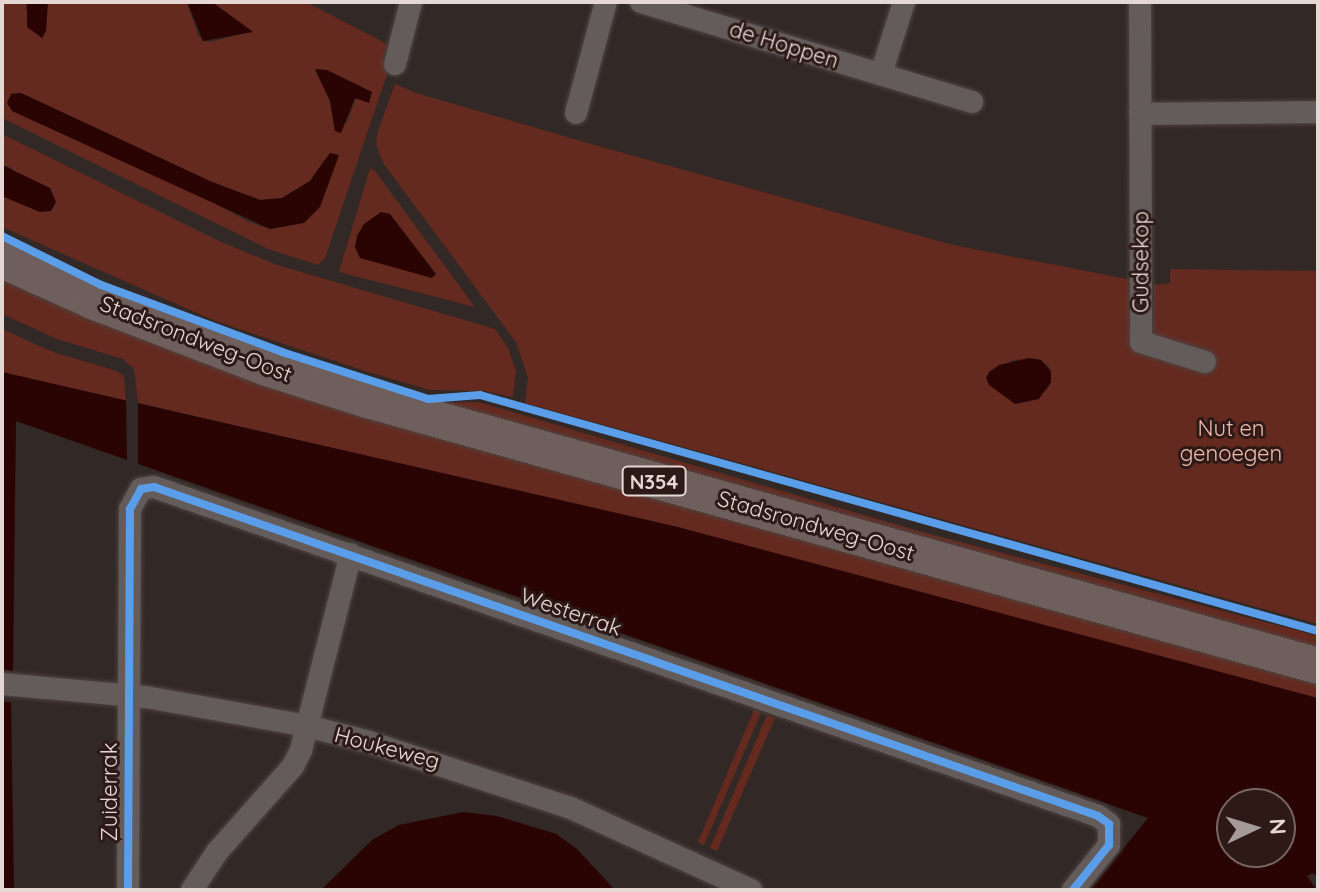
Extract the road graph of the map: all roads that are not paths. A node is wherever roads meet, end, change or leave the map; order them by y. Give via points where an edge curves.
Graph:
1 (411, 2) edge
2 (606, 2) edge
3 (641, 2) edge
4 (904, 2) edge
5 (1140, 2) edge
6 (395, 64) dead end
7 (881, 74) junction
8 (972, 102) dead end
9 (1318, 112) edge
10 (576, 113) dead end
11 (1140, 114) junction
12 (2, 260) edge
13 (1205, 362) dead end
14 (351, 554) junction
15 (1318, 666) edge
16 (2, 684) edge
17 (128, 695) junction
18 (307, 726) junction
19 (128, 890) edge
20 (192, 890) edge
21 (751, 890) edge
22 (1073, 890) edge

1 - 6 street
2 - 10 street
3 - 7 street, de Hoppen
4 - 7 street
5 - 11 street, Gudsekop
7 - 8 street, de Hoppen
9 - 11 street
11 - 13 street, Gudsekop via 1141,342
12 - 15 main road, Stadsrondweg-Oost / N354 via 95,302 353,396
14 - 17 street, Westerrak via 171,490 141,489 130,509
14 - 18 street
14 - 22 street, Westerrak via 1098,816 1109,824 1109,845
16 - 17 street, Houkeweg
17 - 18 street, Houkeweg
17 - 19 street, Zuiderrak
18 - 20 street via 293,766 248,813
18 - 21 street, Houkeweg via 558,803

